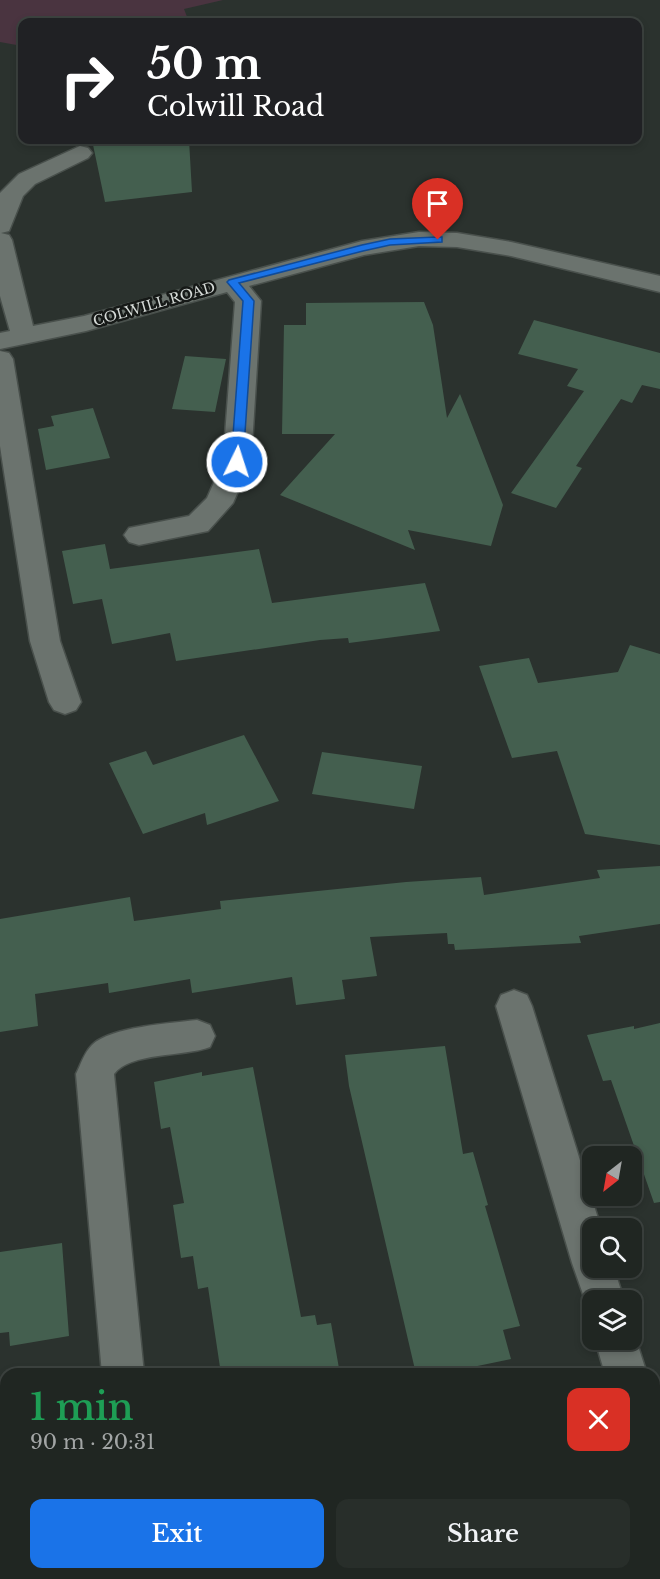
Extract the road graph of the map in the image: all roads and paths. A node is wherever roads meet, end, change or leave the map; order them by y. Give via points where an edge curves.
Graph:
1 (80, 153) dead end
2 (0, 226) edge
3 (0, 240) edge
4 (232, 282) junction
5 (660, 284) edge
6 (25, 337) junction
7 (0, 341) edge
8 (0, 358) edge
9 (139, 534) dead end
10 (65, 702) dead end
11 (514, 1006) dead end
12 (197, 1036) dead end
13 (582, 1229) edge
14 (619, 1350) edge
15 (122, 1368) edge
16 (624, 1368) edge

1 - 2 street via 27,179 12,193
3 - 6 street
4 - 5 street, COLWILL ROAD via 362,248 419,239 457,240 511,249
4 - 6 street, COLWILL ROAD
4 - 9 street via 248,301 237,462 219,503 198,524
6 - 7 street, COLWILL ROAD
8 - 10 street via 45,641
11 - 13 street
12 - 15 street via 119,1048 99,1063 95,1074
14 - 16 street

